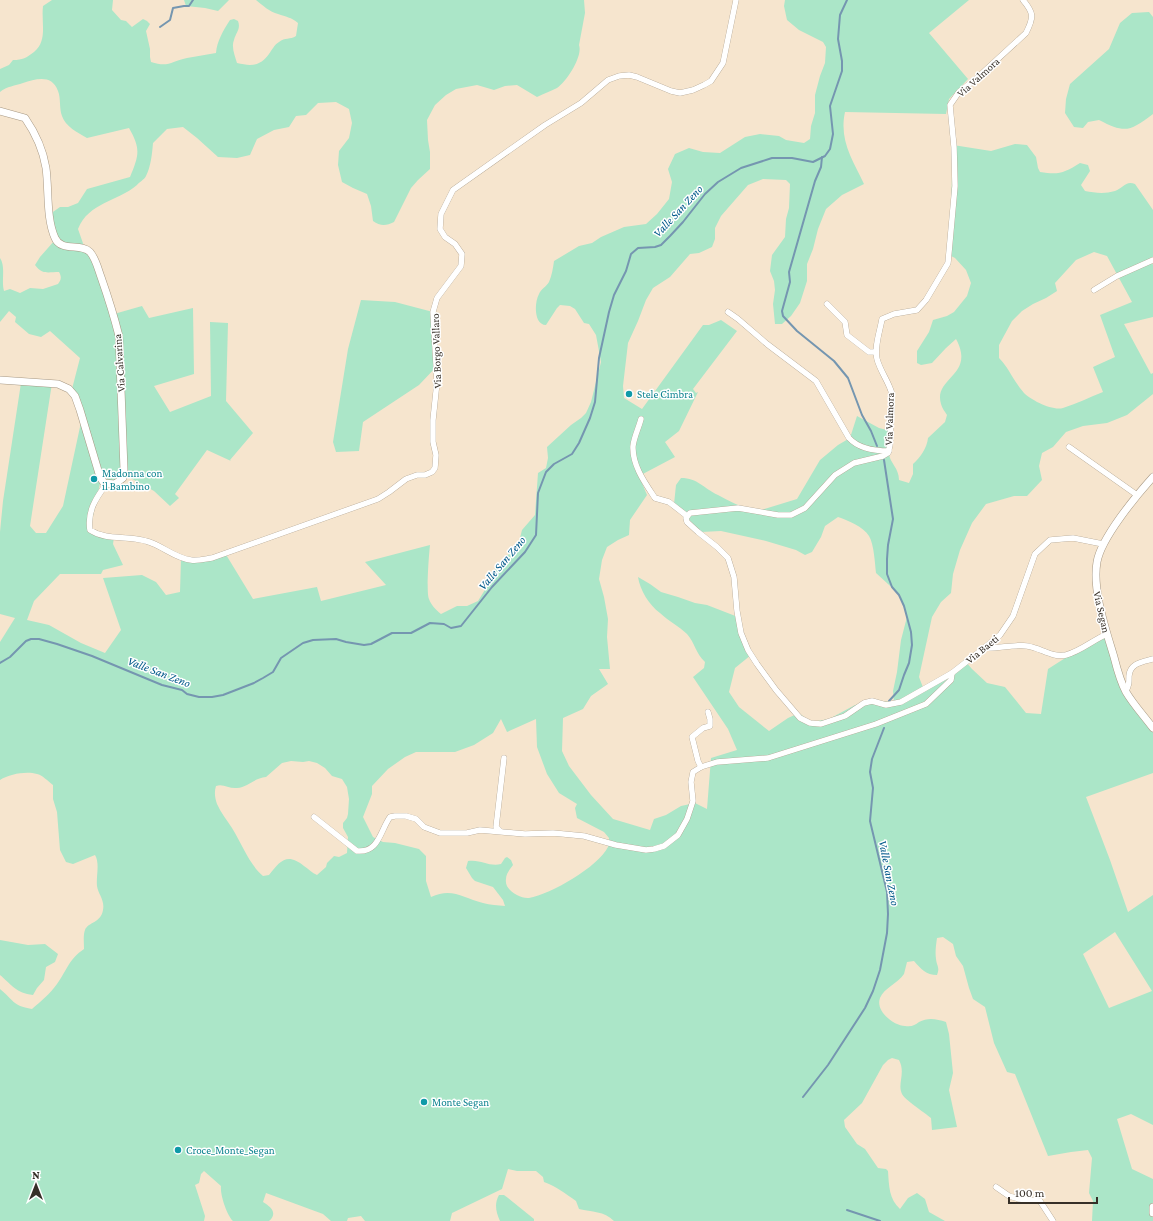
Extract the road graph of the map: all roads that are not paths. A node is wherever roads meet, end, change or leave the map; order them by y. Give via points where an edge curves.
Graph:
1 (736, 0) edge
2 (1023, 0) edge
3 (0, 112) edge
4 (1153, 260) edge
5 (1094, 290) dead end
6 (827, 304) dead end
7 (728, 312) dead end
8 (876, 352) junction
9 (0, 380) edge
10 (641, 419) dead end
11 (1069, 447) dead end
12 (889, 450) junction
13 (1153, 477) edge
14 (107, 483) junction
15 (1137, 495) junction
16 (687, 516) junction
17 (1103, 544) junction
18 (1107, 634) junction
19 (984, 648) junction
20 (1153, 659) edge
21 (952, 673) junction
22 (1126, 691) junction
23 (708, 712) dead end
24 (1153, 728) edge
25 (504, 758) dead end
26 (701, 767) junction
27 (314, 818) dead end
28 (500, 831) junction
29 (996, 1186) dead end
30 (1153, 1207) edge
31 (1153, 1213) edge
32 (1053, 1221) edge

1 - 14 street, Via Borgo Vallaro via 723,63 711,81 680,93 629,75 608,80 581,103 452,190 441,214 440,229 462,254 461,266 437,298 433,312 438,390 433,420 436,455 435,468 432,472 406,479 378,499 365,504 197,561 181,558 146,541 98,536 90,530 88,519 96,498
2 - 8 street, Via Valmora via 1033,15 1026,33 959,92 950,105 955,186 948,263 926,300 917,310 882,319
3 - 14 street, Via Calvarina via 26,118 37,137 46,167 52,230 56,240 63,245 90,252 114,314 119,336 124,470 123,478 115,484
4 - 5 street via 1117,276
6 - 8 street via 845,322 847,335 869,352
7 - 12 street via 816,381 848,438 854,444 874,450
8 - 12 street, Via Valmora via 892,394
9 - 14 street via 58,384 69,389 75,396 80,410 100,477
10 - 16 street via 633,445 643,479 655,498 669,502
11 - 15 street
12 - 16 street, Via Valmora via 883,456 854,463 835,475 804,508 792,515 738,508 690,513
13 - 15 street, Via Segan
15 - 17 street, Via Segan
16 - 21 street via 687,522 728,558 734,577 741,633 748,650 776,690 800,718 810,723 821,724 845,716 864,703 872,701 886,705 901,702
17 - 18 street, Via Segan via 1097,562 1096,588
17 - 19 street, Via Baeti via 1073,538 1050,540 1045,544 1034,554 1013,616 1000,635
18 - 19 street via 1076,652 1064,655 1054,655 1038,648 1016,645
18 - 22 street, Via Segan
19 - 21 street, Via Baeti
20 - 22 street via 1131,668 1130,685
21 - 26 street, Via Baeti via 950,680 926,704 876,724 768,758 717,762
22 - 24 street, Via Segan
23 - 26 street via 710,726 692,737
25 - 28 street via 496,827
26 - 28 street via 693,772 693,801 687,819 678,835 664,846 646,850 584,836
27 - 28 street via 357,852 370,850 375,846 390,817 395,816 416,819 424,827 440,833
29 - 32 street via 1009,1196 1040,1201
30 - 31 street

